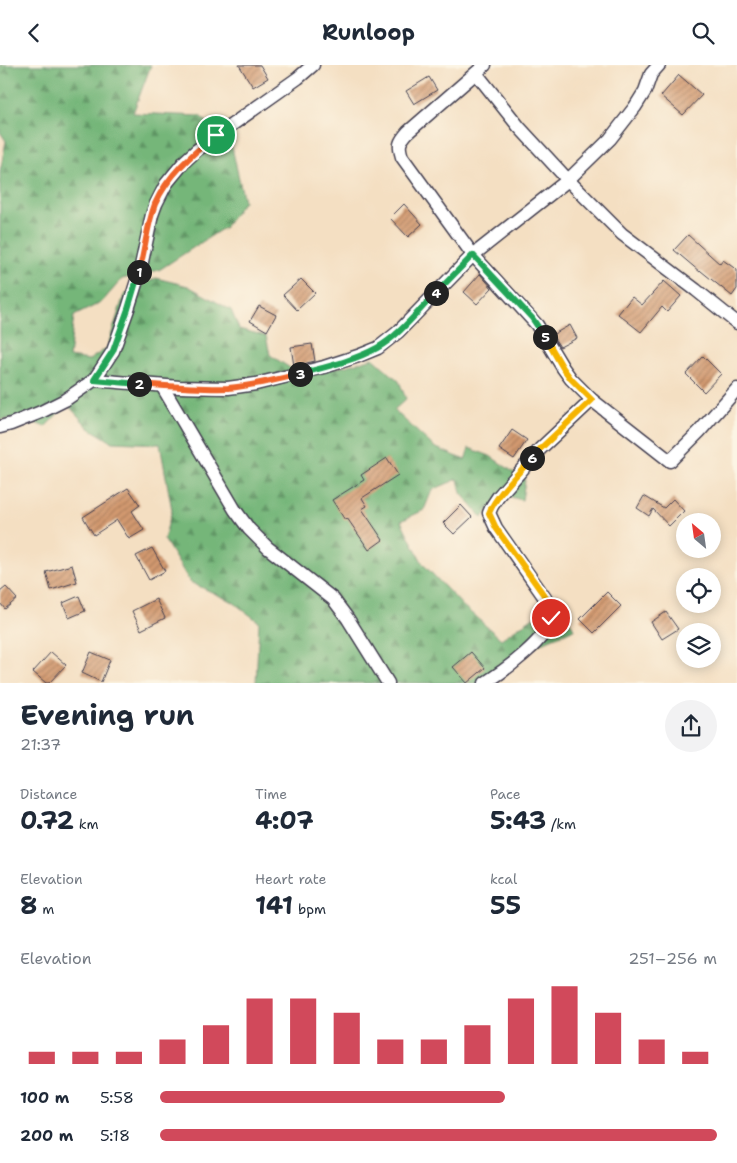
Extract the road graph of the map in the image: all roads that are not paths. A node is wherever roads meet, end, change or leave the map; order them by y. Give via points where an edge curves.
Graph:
1 (313, 65) edge
2 (652, 68) edge
3 (481, 69) edge
4 (568, 180) junction
5 (473, 255) junction
6 (737, 323) edge
7 (94, 380) junction
8 (162, 386) junction
9 (737, 389) edge
10 (592, 400) junction
11 (0, 427) edge
12 (388, 683) edge
13 (485, 683) edge

1 - 7 street via 197,150 166,184 152,215 140,271 113,351
2 - 4 street via 645,91 624,122
3 - 4 street via 519,127
3 - 5 street via 408,132 399,148 402,157
4 - 5 street
4 - 6 street via 622,234
5 - 8 street via 398,332 378,347 358,356 256,384 228,388
5 - 10 street via 537,325 571,379
7 - 8 street
7 - 11 street via 41,412
8 - 12 street via 235,510 268,548 333,599
9 - 10 street via 670,461
10 - 13 street via 540,449 498,497 489,513 496,528 546,598 551,618 540,638 524,655

